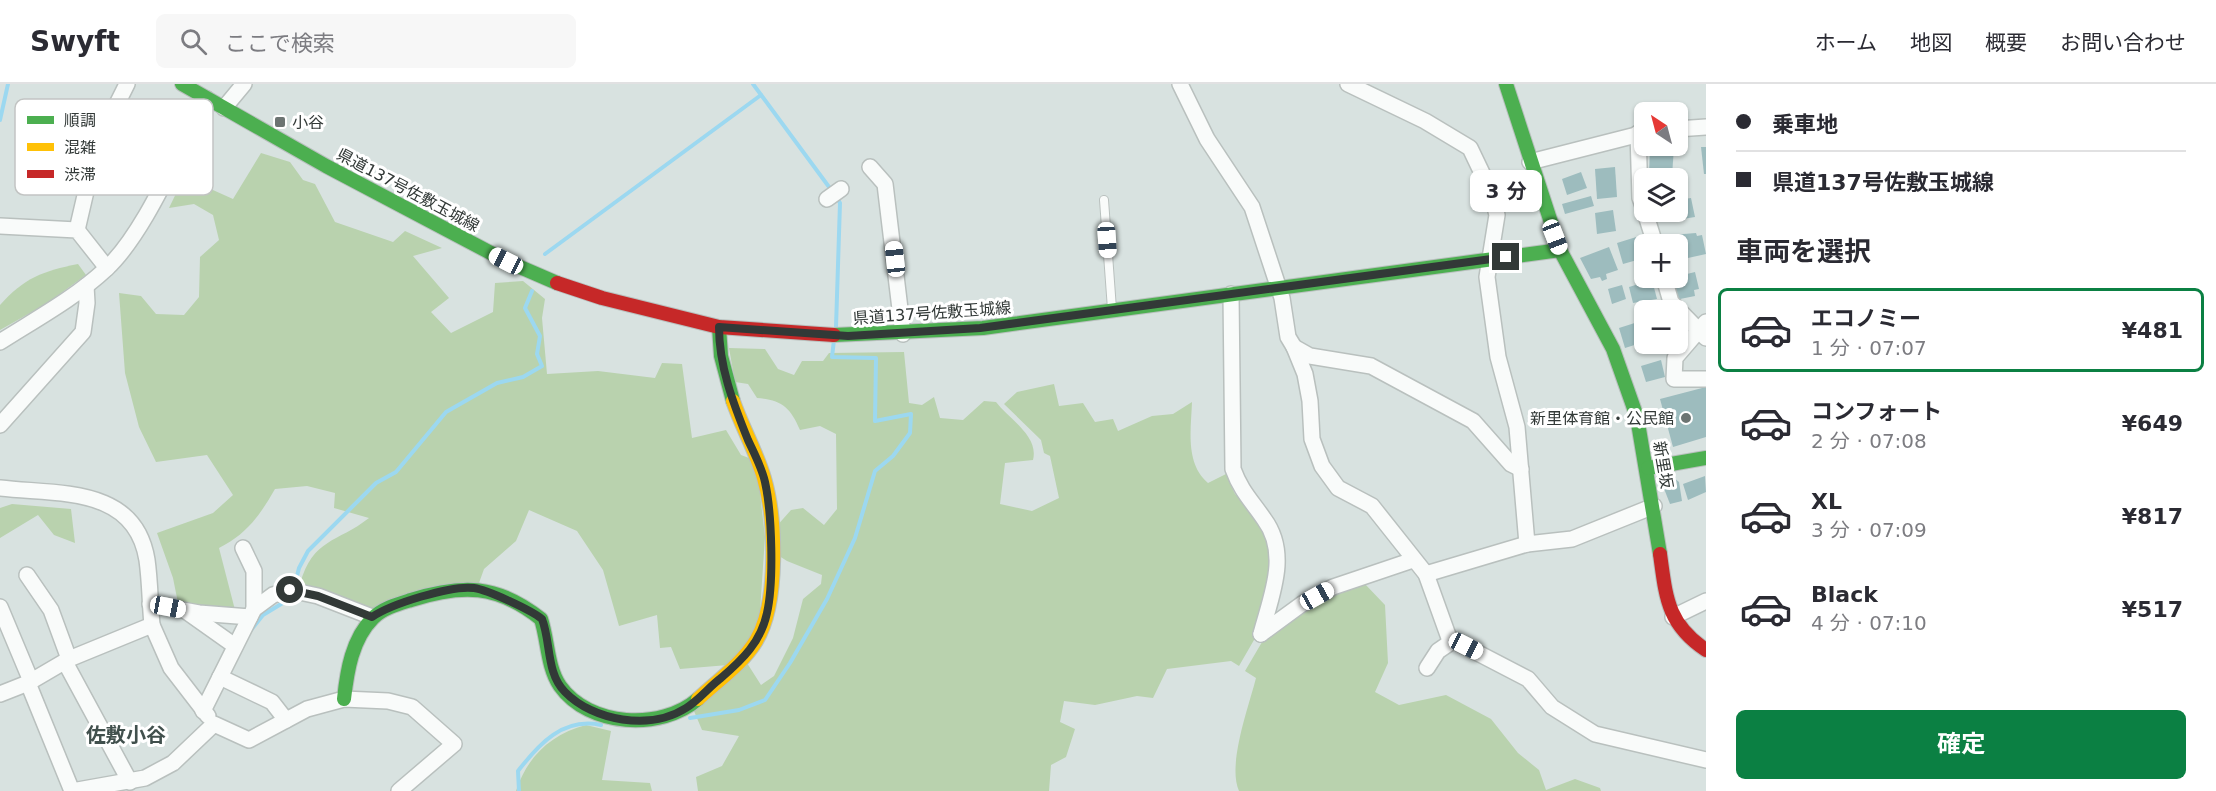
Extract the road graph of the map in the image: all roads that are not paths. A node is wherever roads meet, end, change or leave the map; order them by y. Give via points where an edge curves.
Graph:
1 (127, 84) edge
2 (182, 84) edge
3 (244, 84) edge
4 (1180, 84) edge
5 (1349, 84) edge
6 (1506, 84) edge
7 (120, 99) edge
8 (207, 99) edge
9 (213, 102) edge
10 (224, 108) junction
11 (1706, 127) edge
12 (1688, 128) edge
13 (1634, 135) edge
14 (1530, 162) junction
15 (870, 167) dead end
16 (841, 189) dead end
17 (85, 195) edge
18 (155, 195) edge
19 (827, 200) dead end
20 (1104, 200) dead end
21 (0, 226) edge
22 (77, 230) junction
23 (1560, 250) junction
24 (1488, 260) junction
25 (107, 268) junction
26 (86, 286) junction
27 (1279, 288) junction
28 (1667, 288) edge
29 (1231, 294) junction
30 (1112, 310) junction
31 (719, 327) junction
32 (1704, 330) edge
33 (903, 334) junction
34 (0, 342) edge
35 (1293, 347) junction
36 (1706, 379) edge
37 (0, 425) edge
38 (1706, 458) edge
39 (1648, 468) junction
40 (1521, 469) junction
41 (0, 488) edge
42 (1654, 506) junction
43 (1527, 544) junction
44 (243, 548) dead end
45 (1413, 560) junction
46 (1426, 574) junction
47 (27, 575) dead end
48 (1706, 601) edge
49 (150, 603) junction
50 (1, 610) edge
51 (185, 610) junction
52 (252, 613) junction
53 (372, 617) junction
54 (1673, 617) junction
55 (152, 625) junction
56 (1454, 640) junction
57 (236, 646) junction
58 (1706, 650) edge
59 (67, 661) junction
60 (1427, 668) dead end
61 (226, 680) junction
62 (30, 682) junction
63 (0, 693) edge
64 (344, 699) junction
65 (203, 711) junction
66 (286, 720) junction
67 (214, 724) junction
68 (1706, 760) edge
69 (130, 782) junction
70 (407, 788) edge
71 (72, 791) edge

1 - 7 street
2 - 8 main road, 県道137号佐敷玉城線
3 - 10 street
4 - 27 street via 1207,139 1252,207
5 - 24 street via 1470,148 1482,169 1497,215
6 - 14 main road
9 - 10 main road, 県道137号佐敷玉城線
10 - 31 main road, 県道137号佐敷玉城線 via 506,261 602,298
11 - 12 street
13 - 14 street
14 - 23 main road
15 - 33 street via 885,184
16 - 19 street
17 - 22 street
18 - 25 street via 128,243
20 - 30 lane
21 - 22 street
22 - 25 street
23 - 24 main road, 県道137号佐敷玉城線
23 - 39 main road, 新里坂 via 1619,364 1639,424
24 - 27 main road, 県道137号佐敷玉城線
24 - 40 street via 1497,357 1517,427
25 - 26 street
26 - 34 street
26 - 37 street via 83,332
27 - 29 main road, 県道137号佐敷玉城線
27 - 35 street
28 - 32 street via 1671,302
29 - 30 main road, 県道137号佐敷玉城線
29 - 45 street via 1233,469 1240,489 1276,540 1278,557 1261,634 1333,587
30 - 33 main road, 県道137号佐敷玉城線 via 983,328
31 - 33 main road, 県道137号佐敷玉城線 via 844,336
31 - 53 main road via 720,356 727,383 765,482 770,534 768,612 747,655 687,708 643,719 620,719 586,710 556,681 542,619 474,588 421,596 387,607
32 - 36 street via 1675,358 1674,379
35 - 40 street via 1310,356 1371,366 1473,421 1511,464
35 - 45 street via 1305,374 1312,439 1322,466 1338,488 1372,506
38 - 39 main road
39 - 42 main road, 新里坂
40 - 43 street
41 - 49 street via 90,497 122,513 140,535 147,559
42 - 43 street via 1572,539
42 - 54 main road, 新里坂 via 1667,602
43 - 46 street
44 - 52 street via 254,571
45 - 46 street
46 - 56 street via 1449,638
47 - 59 street via 51,610
48 - 54 street
49 - 51 street
49 - 55 street
50 - 62 street
51 - 52 street
51 - 57 street
52 - 53 street via 273,595 296,591
52 - 57 street
53 - 64 main road via 348,660
54 - 58 main road, 新里坂 via 1688,638
55 - 59 street
55 - 65 street via 171,668
56 - 60 street via 1438,651
56 - 68 street via 1528,679 1552,707 1595,734
57 - 61 street
59 - 62 street
59 - 69 street
61 - 65 street
61 - 66 street via 273,702
62 - 63 street
62 - 71 street
64 - 66 street via 307,709
64 - 70 street via 412,706 454,744
65 - 67 street
66 - 67 street via 249,740
67 - 69 street via 173,763
69 - 71 street

